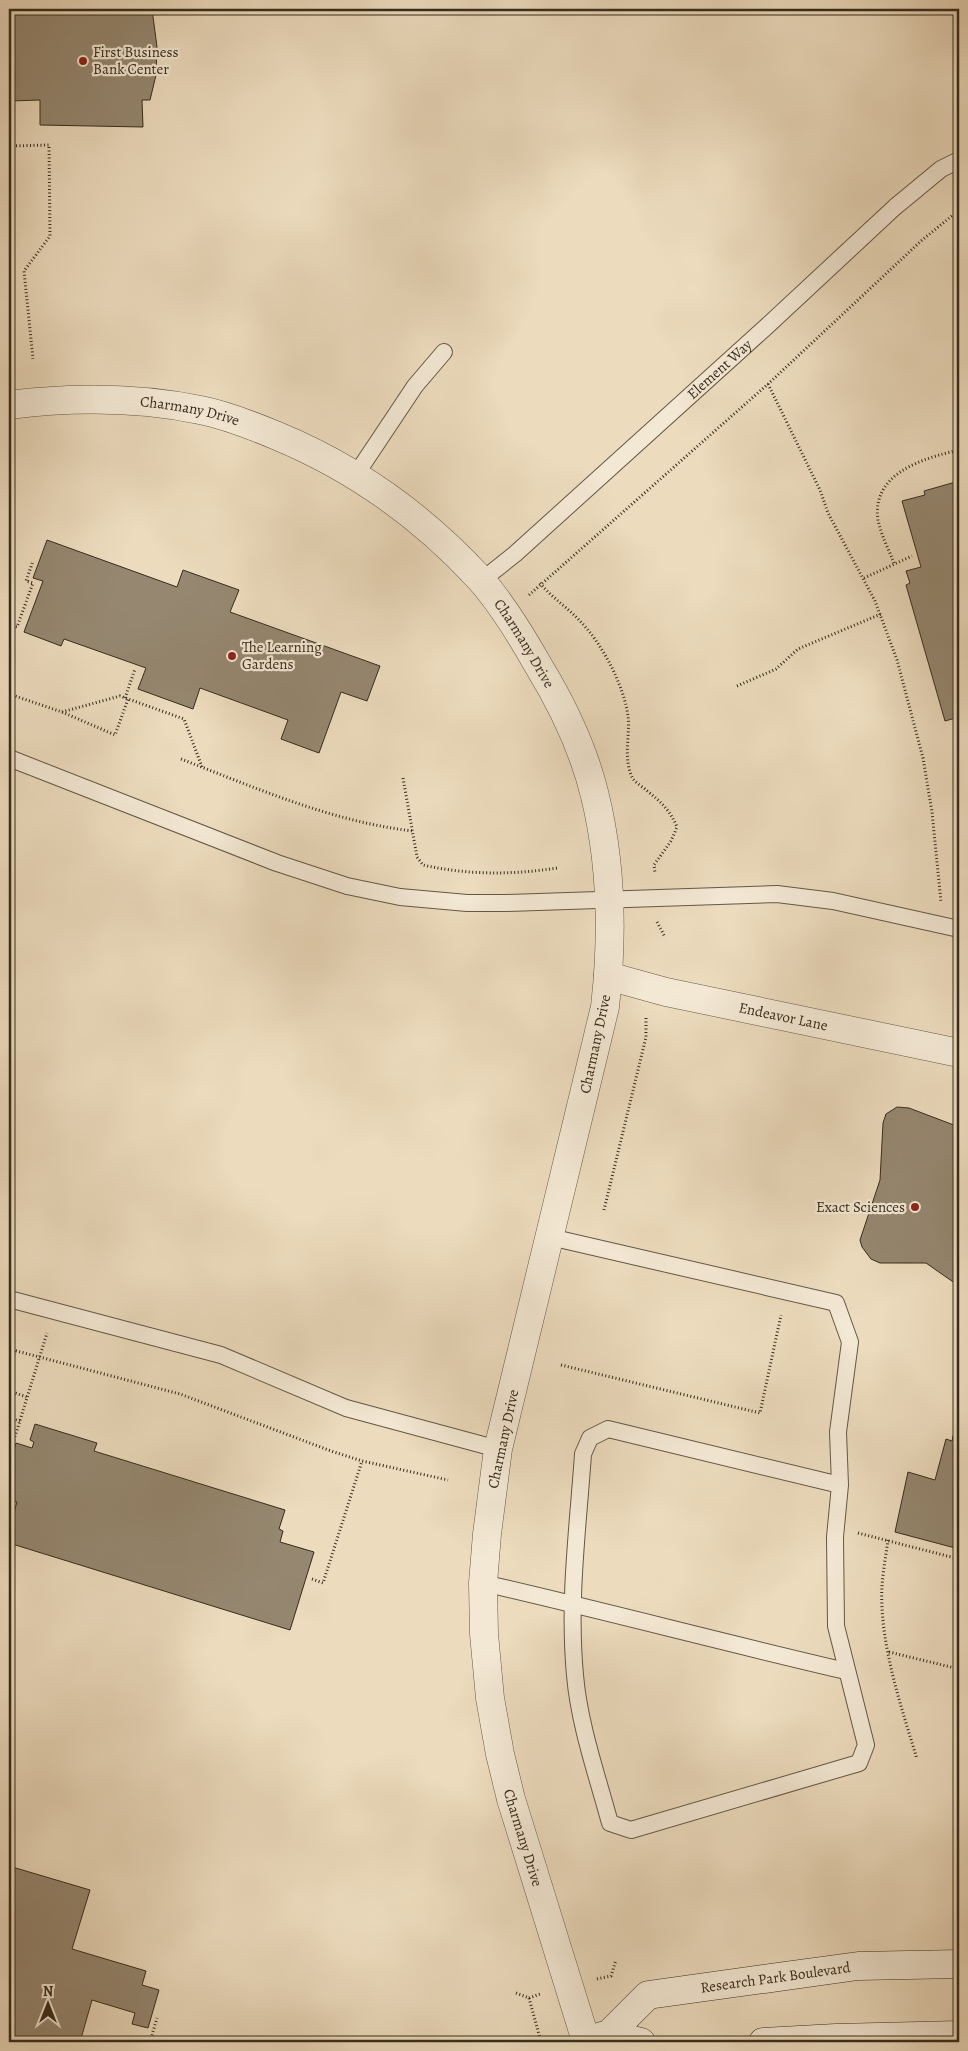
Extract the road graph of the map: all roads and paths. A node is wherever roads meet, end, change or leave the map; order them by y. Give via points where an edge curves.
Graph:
1 (9, 146) edge
2 (959, 160) edge
3 (959, 210) edge
4 (444, 352) dead end
5 (33, 359) dead end
6 (768, 384) junction
7 (9, 405) edge
8 (959, 450) edge
9 (355, 476) junction
10 (912, 556) dead end
11 (33, 561) dead end
12 (894, 564) junction
13 (864, 578) junction
14 (481, 581) junction
15 (540, 584) junction
16 (527, 597) dead end
17 (881, 614) junction
18 (9, 625) edge
19 (135, 669) dead end
20 (738, 686) dead end
21 (9, 694) edge
22 (126, 698) junction
23 (62, 712) junction
24 (9, 758) edge
25 (180, 759) dead end
26 (202, 768) junction
27 (403, 778) dead end
28 (413, 831) junction
29 (557, 868) dead end
30 (655, 898) junction
31 (610, 900) junction
32 (952, 927) edge
33 (665, 937) dead end
34 (608, 976) junction
35 (646, 1014) dead end
36 (959, 1053) edge
37 (604, 1210) dead end
38 (550, 1237) junction
39 (786, 1292) junction
40 (9, 1299) edge
41 (54, 1311) junction
42 (9, 1349) edge
43 (15, 1351) junction
44 (39, 1357) junction
45 (561, 1365) dead end
46 (9, 1372) edge
47 (9, 1390) edge
48 (27, 1397) junction
49 (9, 1418) edge
50 (20, 1421) junction
51 (9, 1442) edge
52 (498, 1449) junction
53 (362, 1461) junction
54 (448, 1480) dead end
55 (840, 1485) junction
56 (959, 1559) edge
57 (312, 1580) dead end
58 (483, 1583) junction
59 (572, 1603) junction
60 (889, 1652) junction
61 (959, 1669) edge
62 (846, 1670) junction
63 (917, 1760) dead end
64 (959, 1964) edge
65 (516, 1993) dead end
66 (157, 2018) dead end
67 (959, 2035) edge
68 (591, 2040) edge
69 (150, 2042) edge
70 (541, 2042) edge
71 (642, 2042) edge
72 (763, 2042) edge

1 - 5 path via 49,145 50,236 24,271
2 - 14 lane, Element Way via 941,168 895,207 752,340
3 - 6 path
4 - 9 lane via 415,386
6 - 13 path via 828,512
6 - 15 path
7 - 9 street, Charmany Drive via 93,398 144,401 202,410 246,423 297,444
8 - 12 path via 910,465 883,489 878,519
9 - 14 street, Charmany Drive via 437,536
10 - 12 path
11 - 18 path via 26,581 33,584 17,627
12 - 13 path
13 - 17 path
14 - 31 street, Charmany Drive via 516,627 580,747 605,847
15 - 16 path
15 - 30 path via 580,620 613,669 628,712 628,768 634,780 664,804 673,816 677,827 672,841 654,865
17 - 20 path via 798,649 776,669
17 - 32 path via 923,758
19 - 22 path
21 - 23 path
22 - 23 path via 120,696
22 - 23 path via 115,735
22 - 26 path via 184,719
24 - 31 lane via 277,863 347,886 400,897 467,903
25 - 26 path
26 - 28 path via 306,806 386,828
27 - 28 path
28 - 29 path via 417,857 423,865 504,874
30 - 31 lane
30 - 32 lane via 777,894 833,901
30 - 33 path via 657,923
31 - 34 street, Charmany Drive
34 - 36 street, Endeavor Lane via 666,992
34 - 38 street, Charmany Drive via 596,1050
35 - 37 path via 646,1037
38 - 39 lane
38 - 52 street, Charmany Drive
39 - 45 path via 760,1413
39 - 55 lane via 836,1303 850,1342 838,1432
40 - 41 lane
41 - 44 path
41 - 52 lane via 221,1355 339,1406
42 - 43 path
43 - 44 path
43 - 46 path
44 - 48 path
44 - 53 path via 180,1394
47 - 48 path
48 - 50 path
49 - 50 path
50 - 51 path via 13,1443
52 - 58 street, Charmany Drive
53 - 54 path
53 - 57 path via 323,1583
55 - 59 lane via 608,1429 590,1438 583,1454
55 - 62 lane via 834,1592 836,1626
56 - 60 path via 888,1540 882,1600
58 - 59 lane
58 - 68 street, Charmany Drive via 490,1698 500,1754 514,1808
59 - 62 lane
59 - 62 lane via 579,1700 607,1814 610,1823 631,1830 859,1762 866,1745
60 - 61 path
60 - 63 path
64 - 68 street, Research Park Boulevard via 858,1966 648,1996
65 - 70 path via 529,1998
66 - 69 path
67 - 72 street
68 - 71 street

